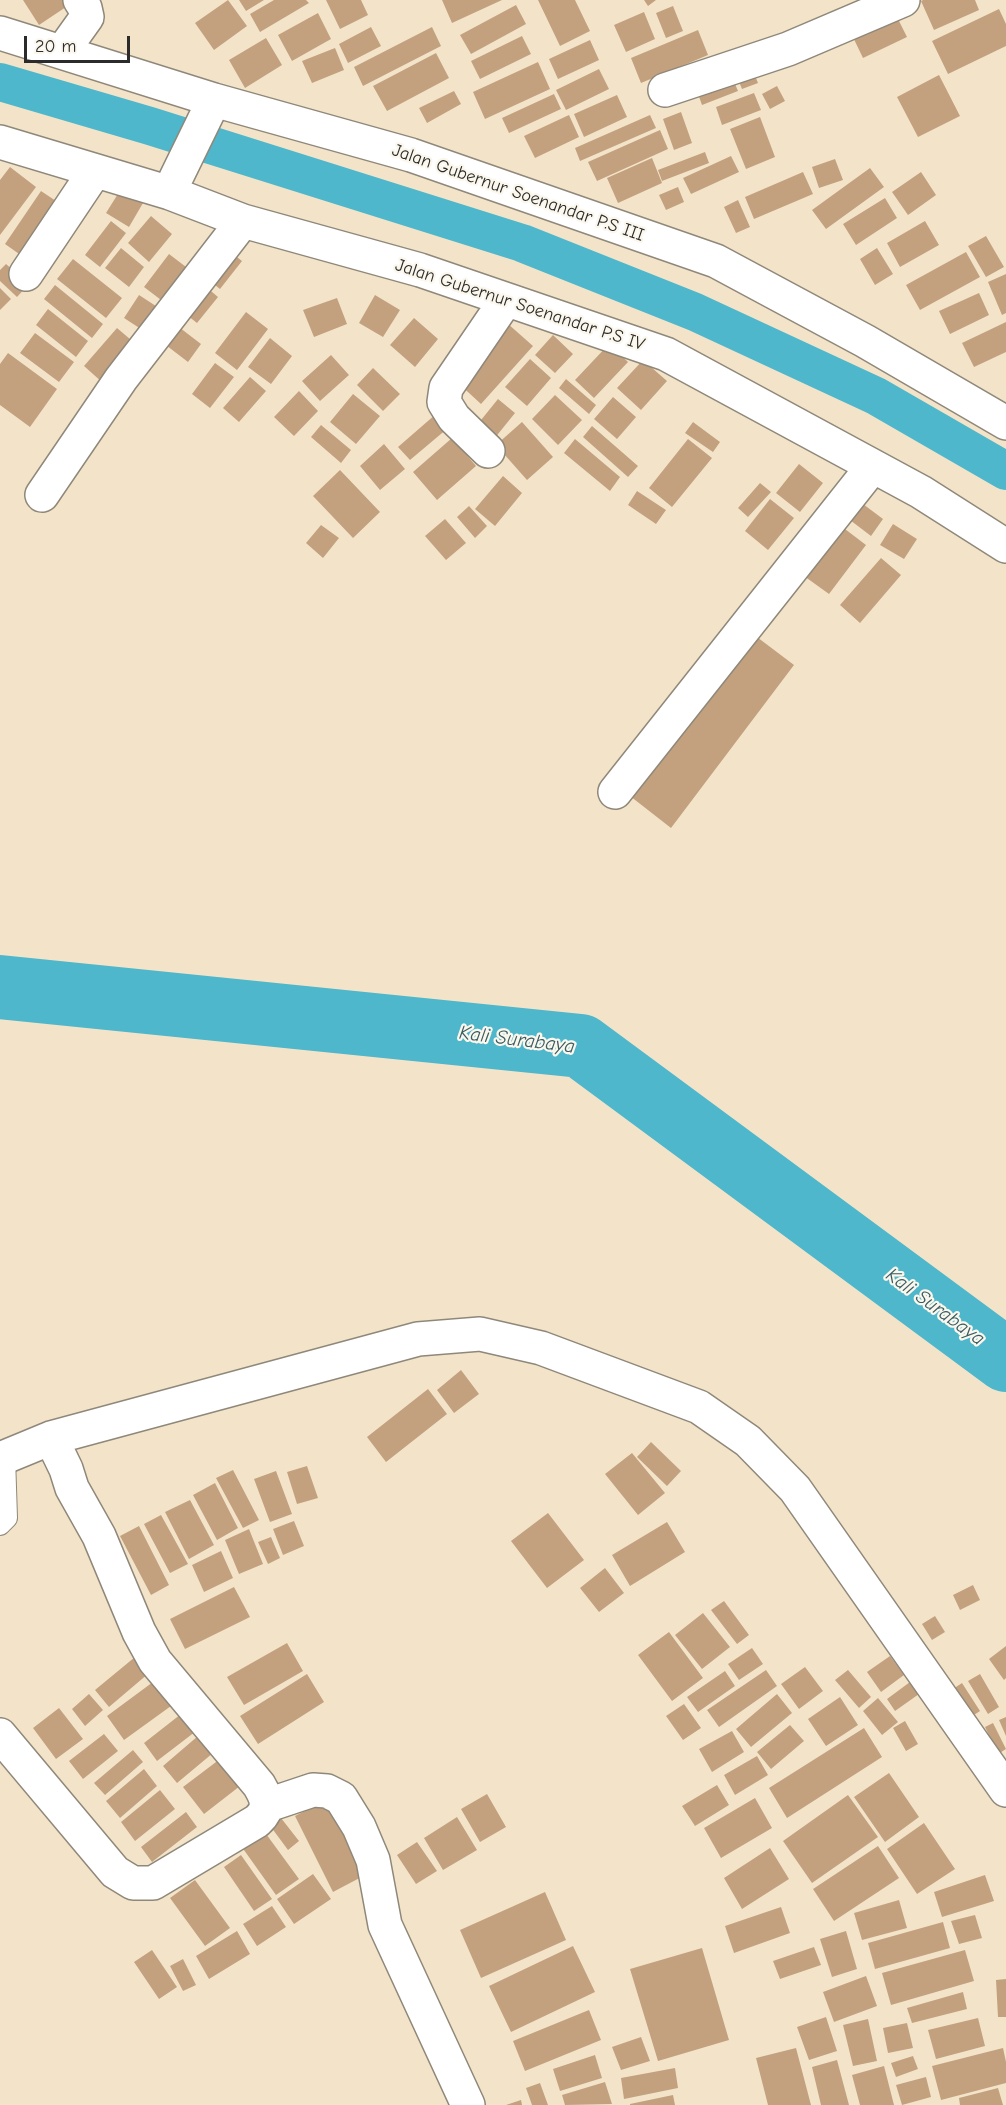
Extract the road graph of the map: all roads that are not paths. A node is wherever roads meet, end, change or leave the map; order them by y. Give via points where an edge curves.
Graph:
1 (80, 0) edge
2 (903, 0) edge
3 (0, 33) edge
4 (62, 52) junction
5 (665, 90) dead end
6 (209, 110) junction
7 (0, 142) edge
8 (95, 171) junction
9 (173, 185) junction
10 (243, 221) junction
11 (26, 274) dead end
12 (506, 300) junction
13 (1006, 423) edge
14 (488, 451) dead end
15 (873, 466) junction
16 (42, 495) dead end
17 (1006, 546) edge
18 (615, 792) dead end
19 (51, 1438) junction
20 (3, 1458) edge
21 (0, 1525) edge
22 (0, 1735) edge
23 (1006, 1790) edge
24 (268, 1805) junction
25 (468, 2105) edge

1 - 4 street via 87,17
2 - 5 street via 788,49
3 - 4 street, Jalan Gubernur Soenandar P.S III
4 - 6 street, Jalan Gubernur Soenandar P.S III
6 - 9 street
6 - 13 street, Jalan Gubernur Soenandar P.S III via 411,155 716,261
7 - 8 street, Jalan Gubernur Soenandar P.S IV
8 - 9 street, Jalan Gubernur Soenandar P.S IV
8 - 11 street
9 - 10 street, Jalan Gubernur Soenandar P.S IV
10 - 12 street, Jalan Gubernur Soenandar P.S IV via 420,270
10 - 16 street via 121,379
12 - 14 street via 446,388 444,402 454,418
12 - 15 street, Jalan Gubernur Soenandar P.S IV via 666,354
15 - 17 street, Jalan Gubernur Soenandar P.S IV
15 - 18 street
19 - 20 street
19 - 23 street via 418,1339 480,1334 541,1348 699,1407 748,1441 795,1488
19 - 24 street via 155,1661 259,1785
20 - 21 lane via 7,1518
22 - 24 street via 116,1872 133,1883 153,1883 257,1821
24 - 25 street via 313,1790 341,1798 373,1860 385,1925

